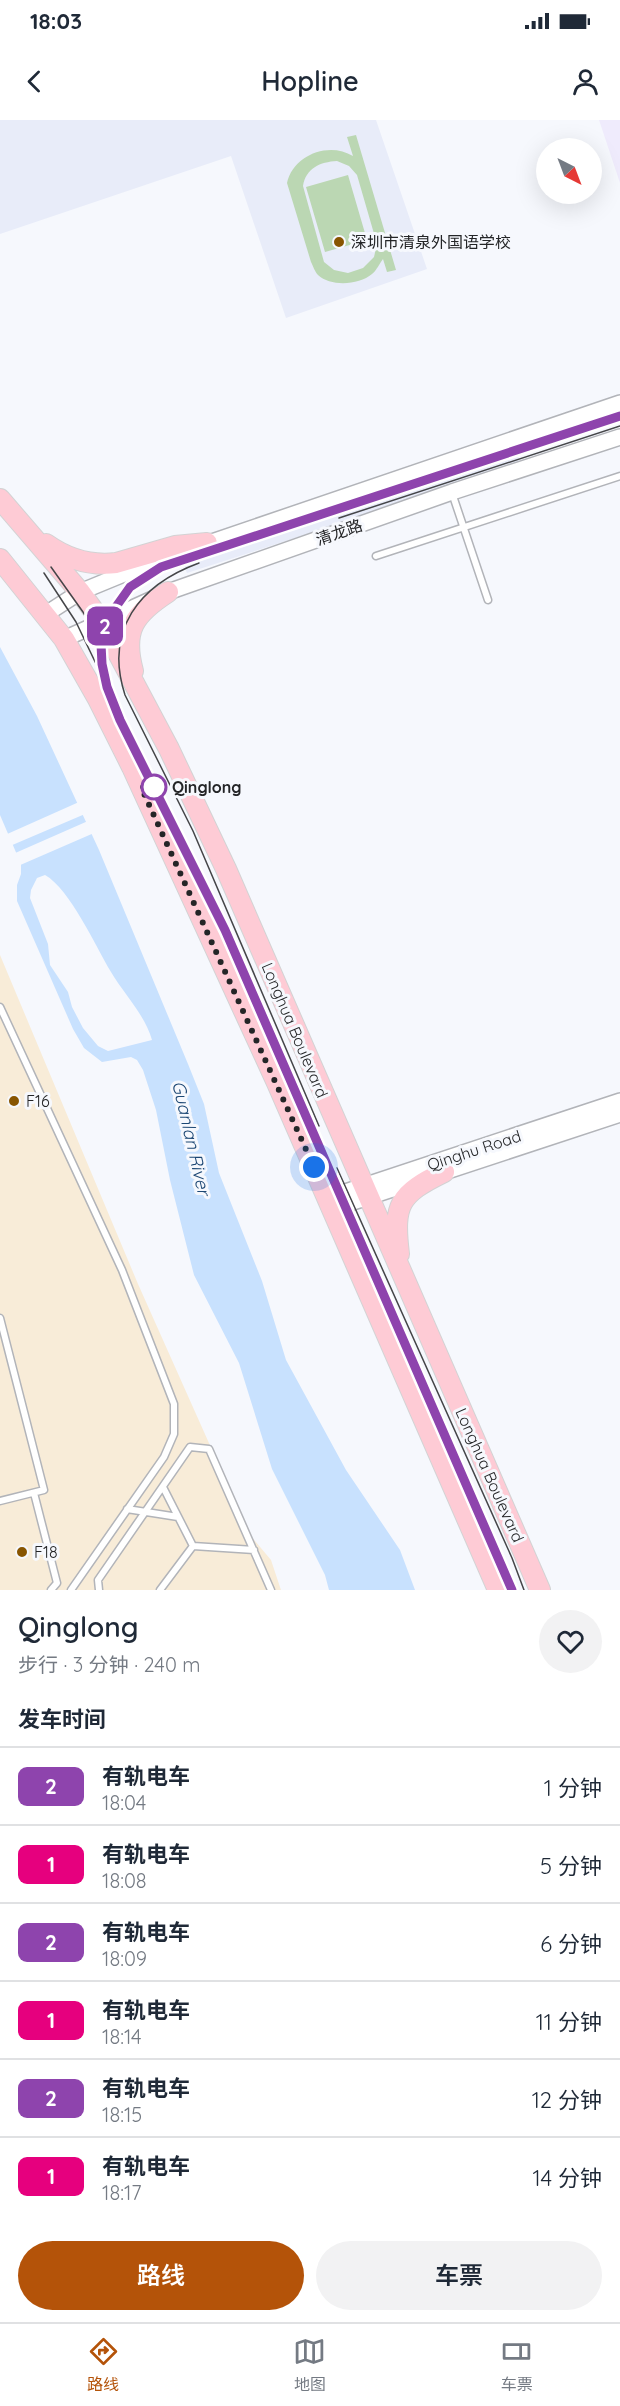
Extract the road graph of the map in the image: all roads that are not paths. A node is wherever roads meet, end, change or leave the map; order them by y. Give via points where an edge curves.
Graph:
1 (620, 404) edge
2 (620, 437) edge
3 (620, 476) edge
4 (452, 492) junction
5 (0, 499) edge
6 (464, 527) junction
7 (26, 529) junction
8 (207, 543) junction
9 (376, 556) dead end
10 (0, 559) edge
11 (80, 592) junction
12 (168, 592) junction
13 (488, 600) dead end
14 (45, 614) junction
15 (100, 621) junction
16 (64, 639) junction
17 (140, 694) junction
18 (0, 1007) edge
19 (620, 1101) edge
20 (620, 1114) edge
21 (444, 1172) junction
22 (366, 1191) junction
23 (330, 1204) junction
24 (402, 1275) junction
25 (0, 1318) edge
26 (9, 1352) junction
27 (0, 1354) edge
28 (163, 1486) junction
29 (33, 1493) junction
30 (0, 1502) edge
31 (127, 1509) junction
32 (145, 1512) junction
33 (178, 1516) junction
34 (193, 1546) junction
35 (254, 1550) junction
36 (51, 1590) edge
37 (70, 1590) edge
38 (99, 1590) edge
39 (160, 1590) edge
40 (271, 1590) edge
41 (498, 1590) edge
42 (540, 1590) edge

1 - 8 street, 清龙路
2 - 4 street, 清龙路
3 - 6 lane
4 - 6 lane
4 - 12 street, 清龙路
5 - 7 main road, Longhua Boulevard
6 - 9 lane
6 - 13 lane
7 - 8 main road via 64,555 96,564 116,563 169,547
7 - 11 main road, Longhua Boulevard
8 - 11 street, 清龙路
10 - 14 main road
11 - 14 street, 清龙路
11 - 15 main road, Longhua Boulevard
12 - 15 street, 清龙路
12 - 17 main road via 142,610 130,630 131,663
14 - 16 main road
15 - 16 street, 清龙路
15 - 17 main road, Longhua Boulevard
16 - 23 main road via 132,767
17 - 22 main road, Longhua Boulevard via 226,869
18 - 31 lane via 122,1270 174,1404 174,1434 164,1457
19 - 22 street, Qinghu Road
20 - 21 street, Qinghu Road
21 - 22 street, Qinghu Road
21 - 24 main road via 416,1186 398,1211
22 - 23 street, Qinghu Road
22 - 24 main road, Longhua Boulevard
23 - 41 main road
24 - 42 main road, Longhua Boulevard
25 - 26 lane
26 - 27 lane
26 - 29 lane via 44,1490
28 - 32 lane
28 - 33 lane
28 - 35 lane via 190,1447 208,1449
29 - 30 lane
29 - 36 lane via 57,1583
31 - 32 lane
31 - 37 lane
32 - 33 lane
32 - 38 lane via 98,1580
33 - 34 lane
34 - 35 lane
34 - 39 lane
35 - 40 lane

